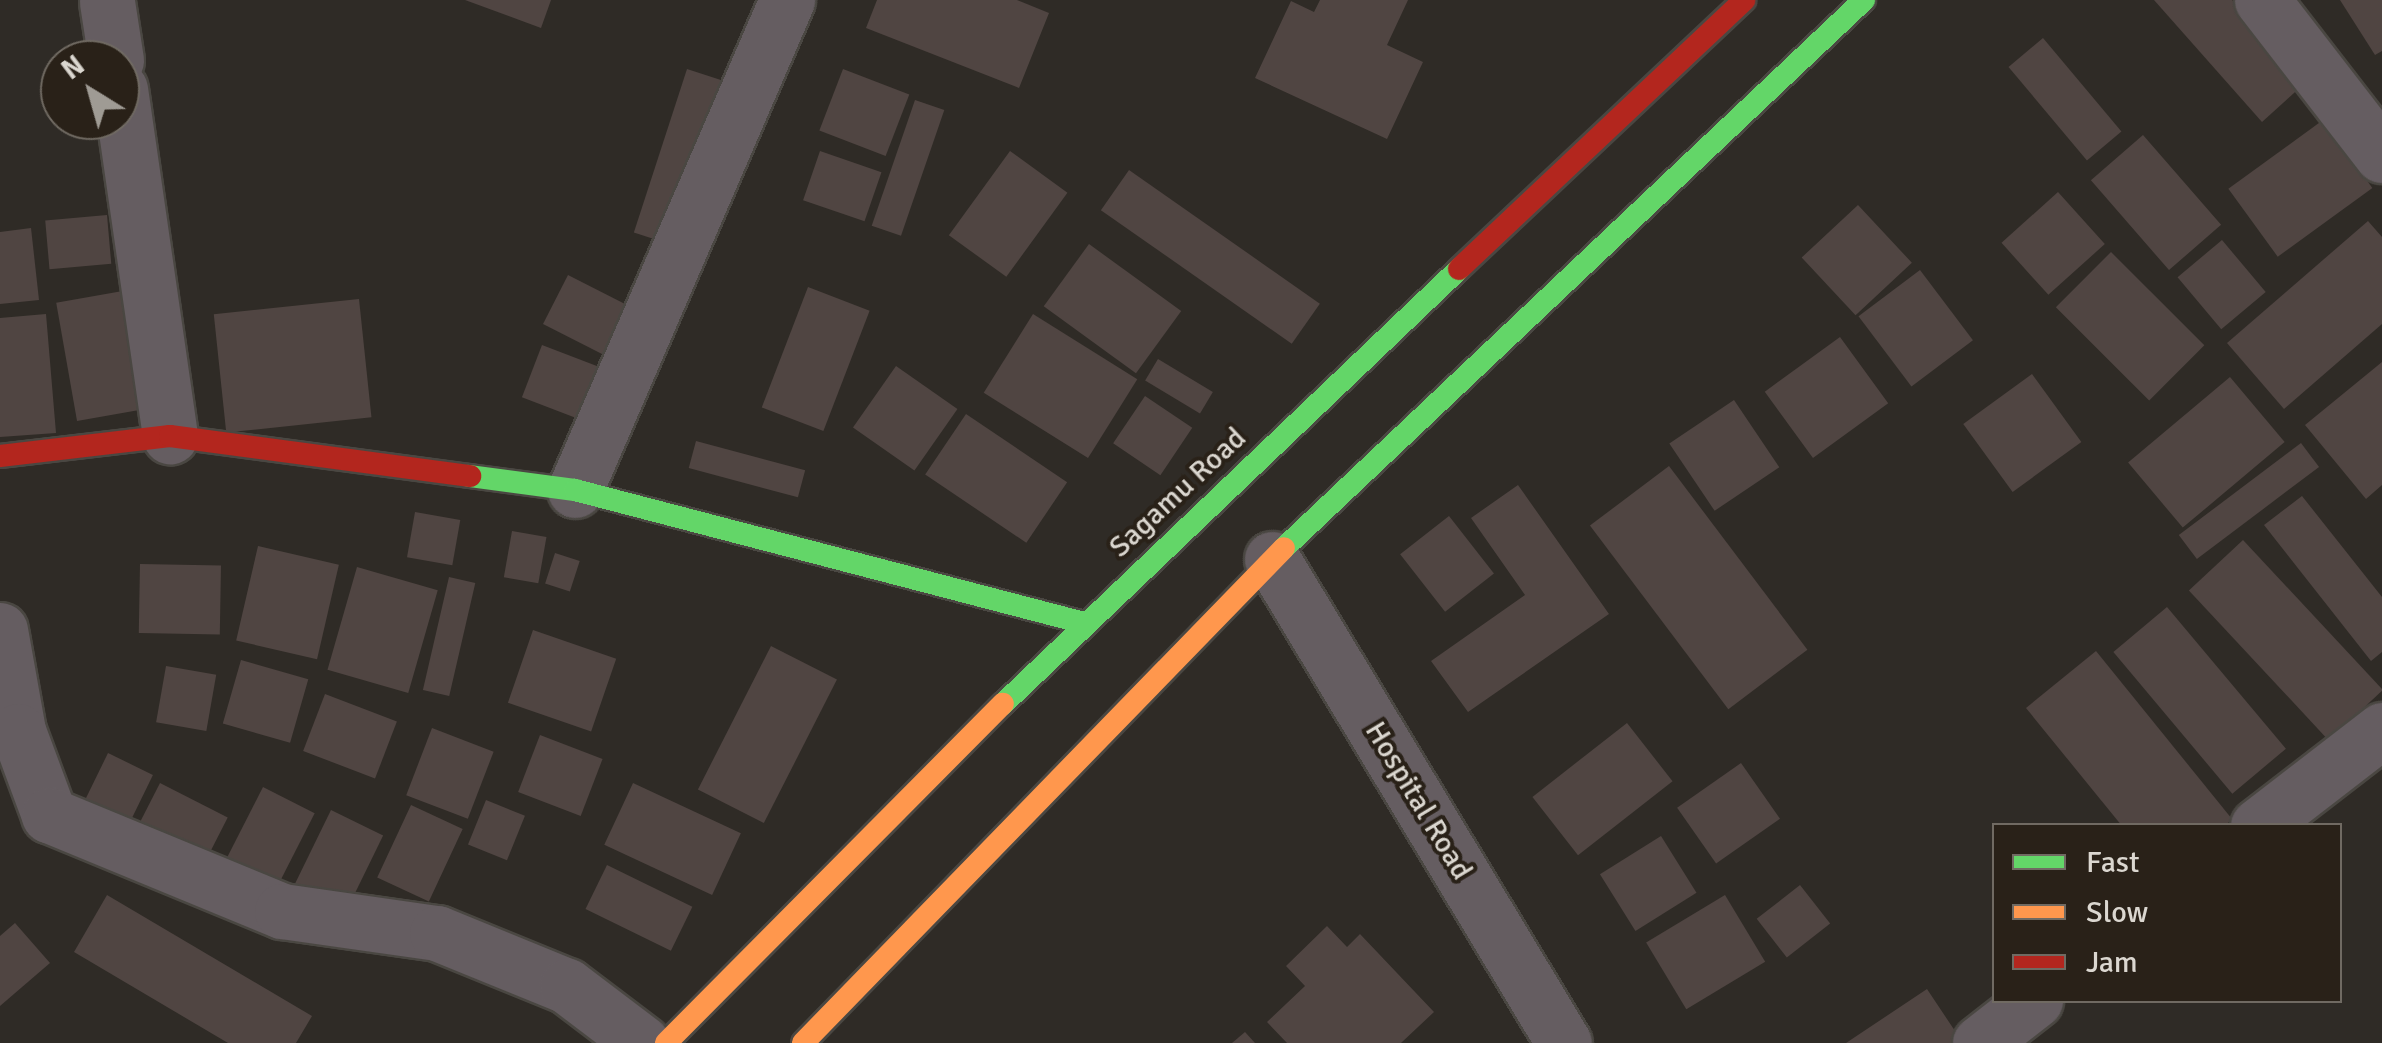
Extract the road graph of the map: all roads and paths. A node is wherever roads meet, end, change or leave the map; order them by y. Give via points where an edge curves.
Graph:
1 (787, 0) edge
2 (1744, 0) edge
3 (1864, 0) edge
4 (2262, 0) edge
5 (108, 2) edge
6 (113, 40) edge
7 (127, 140) edge
8 (2382, 155) edge
9 (170, 436) junction
10 (0, 456) edge
11 (576, 490) junction
12 (1272, 559) junction
13 (1084, 623) junction
14 (0, 630) edge
15 (2382, 730) edge
16 (2262, 823) edge
17 (2030, 1003) edge
18 (642, 1043) edge
19 (666, 1043) edge
20 (803, 1043) edge
21 (1564, 1043) edge
22 (1980, 1043) edge

1 - 11 street
2 - 13 main road, Sagamu Road
3 - 12 main road
4 - 8 street
5 - 6 street
7 - 9 street
9 - 10 main road
9 - 11 main road
11 - 13 main road
12 - 20 main road via 1153,692
12 - 21 street, Hospital Road
13 - 19 main road, Sagamu Road
14 - 18 street via 18,732 49,814 282,911 437,933 567,986
15 - 16 street
17 - 22 street

